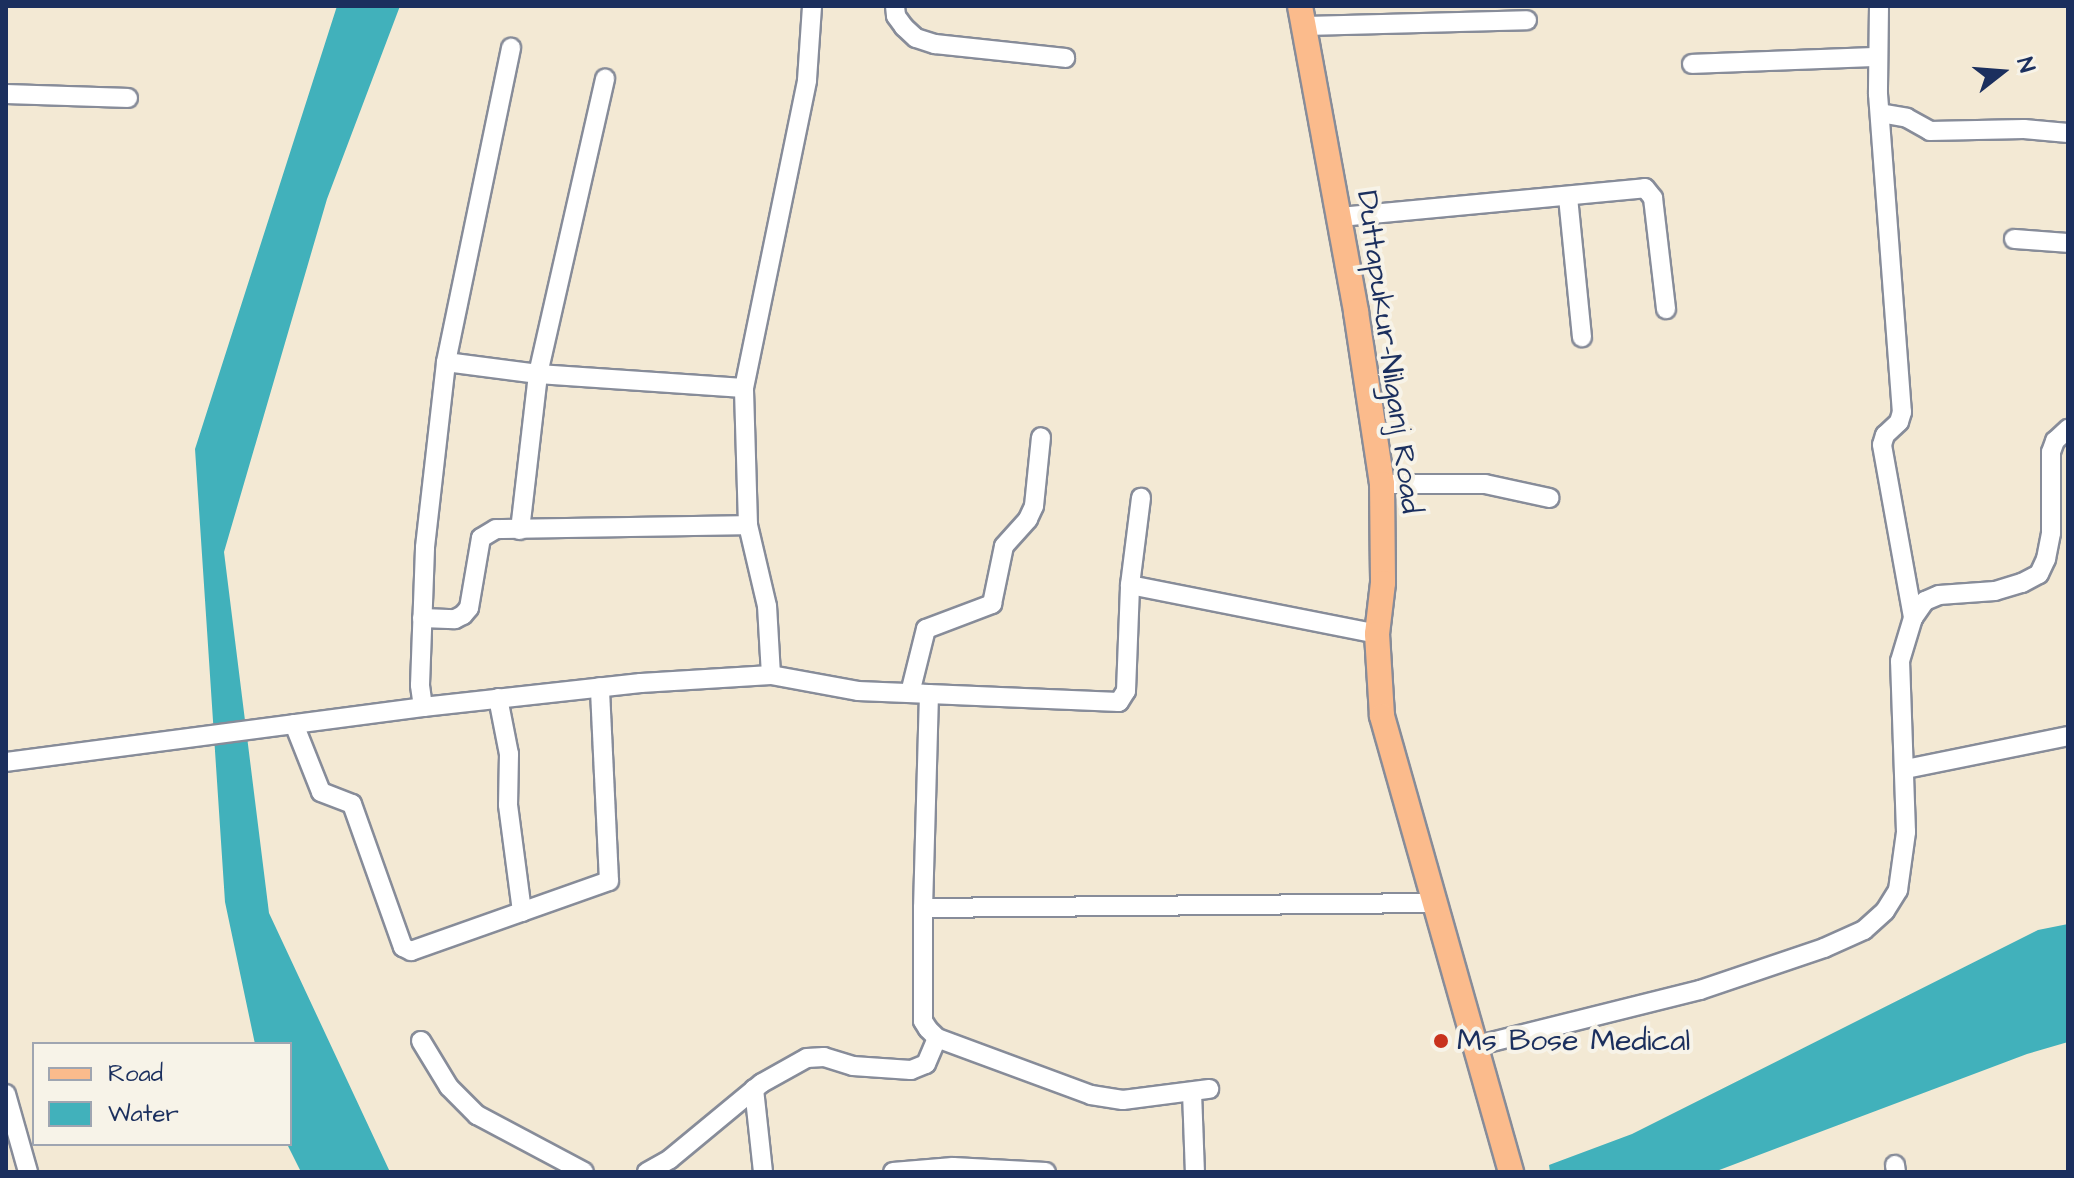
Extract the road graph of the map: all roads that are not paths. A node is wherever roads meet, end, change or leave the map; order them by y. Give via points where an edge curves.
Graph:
1 (812, 6) edge
2 (895, 6) edge
3 (1879, 6) edge
4 (1303, 16) edge
5 (1527, 20) dead end
6 (511, 48) dead end
7 (1878, 57) junction
8 (1065, 58) dead end
9 (1692, 64) dead end
10 (605, 78) dead end
11 (6, 94) edge
12 (128, 98) dead end
13 (1880, 113) junction
14 (2068, 133) edge
15 (1568, 197) junction
16 (1340, 217) junction
17 (2014, 239) dead end
18 (2068, 243) edge
19 (1666, 309) dead end
20 (1582, 337) dead end
21 (446, 362) junction
22 (538, 374) junction
23 (744, 388) junction
24 (2068, 429) edge
25 (1041, 437) dead end
26 (1382, 484) junction
27 (1141, 498) dead end
28 (1550, 498) dead end
29 (748, 525) junction
30 (520, 530) junction
31 (1130, 585) junction
32 (422, 618) junction
33 (1913, 618) junction
34 (1377, 634) junction
35 (771, 675) junction
36 (600, 687) junction
37 (910, 693) junction
38 (929, 694) junction
39 (498, 698) junction
40 (423, 707) junction
41 (294, 724) junction
42 (2068, 736) edge
43 (6, 762) edge
44 (1906, 769) junction
45 (1433, 903) junction
46 (923, 908) junction
47 (522, 912) junction
48 (937, 1038) junction
49 (421, 1041) dead end
50 (1475, 1046) junction
51 (754, 1089) junction
52 (6, 1094) edge
53 (28, 1172) edge
54 (584, 1172) edge
55 (647, 1172) edge
56 (763, 1172) edge
57 (893, 1172) edge
58 (1046, 1172) edge
59 (1195, 1172) edge
60 (1511, 1172) edge

1 - 23 street via 807,80
2 - 8 street via 904,27 935,44
3 - 7 street
4 - 5 street
4 - 16 main road, Duttapukur-Nilganj Road
6 - 21 street
7 - 9 street
7 - 13 street
10 - 22 street
11 - 12 street
13 - 14 street via 1907,118 1930,131
13 - 33 street via 1902,412 1882,445
15 - 16 street
15 - 19 street via 1648,189
15 - 20 street
16 - 26 main road, Duttapukur-Nilganj Road
17 - 18 street
21 - 22 street
21 - 32 street
22 - 23 street
22 - 30 street
23 - 29 street
24 - 33 street via 2051,452 2051,533 2039,574 1995,591 1939,595 1925,601
25 - 37 street via 1034,506 1004,546 992,604 926,629
26 - 28 street via 1485,484
26 - 34 main road, Duttapukur-Nilganj Road via 1383,583
27 - 31 street
29 - 30 street
29 - 35 street via 767,606
30 - 32 street via 496,529 481,538 469,608 463,615
31 - 34 street
31 - 38 street via 1126,691 1119,702
32 - 40 street
33 - 44 street via 1900,661
34 - 45 main road, Duttapukur-Nilganj Road via 1382,716
35 - 36 street
35 - 37 street via 858,691
36 - 39 street
36 - 47 street via 611,877
37 - 38 street
38 - 46 street
39 - 40 street
39 - 47 street via 509,754 508,805
40 - 41 street
41 - 43 street
41 - 47 street via 321,792 352,804 407,951
42 - 44 street
44 - 50 street via 1906,832 1898,890 1864,930 1700,990
45 - 46 street
45 - 50 main road, Duttapukur-Nilganj Road
46 - 48 street via 923,1021
48 - 51 street via 919,1068 860,1067 815,1056
48 - 59 street via 1091,1095 1123,1100 1200,1090
49 - 54 street via 449,1087 477,1115
50 - 60 main road, Duttapukur-Nilganj Road
51 - 55 street
51 - 56 street
52 - 53 street
57 - 58 street via 953,1167

